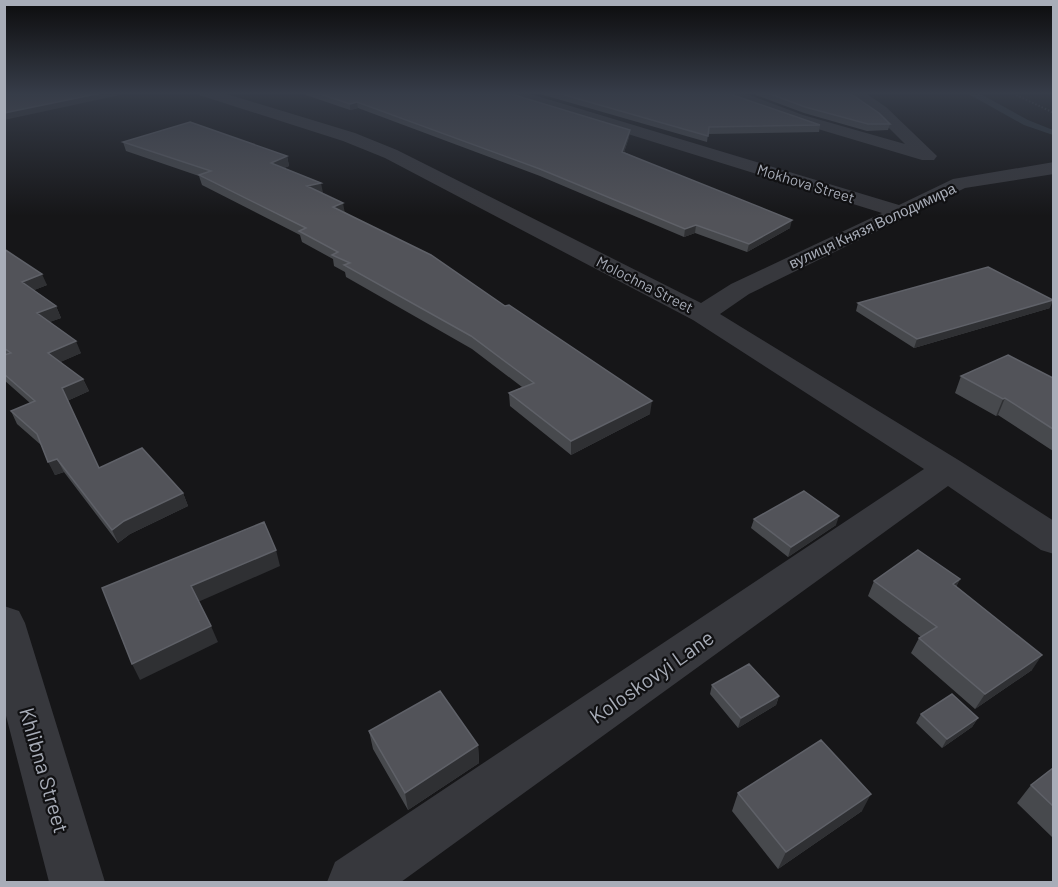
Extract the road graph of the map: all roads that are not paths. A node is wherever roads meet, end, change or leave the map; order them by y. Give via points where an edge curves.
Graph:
1 (337, 133) edge
2 (643, 133) edge
3 (850, 133) edge
4 (904, 133) edge
5 (928, 156) junction
6 (1049, 171) edge
7 (960, 183) junction
8 (898, 211) junction
9 (702, 314) junction
10 (948, 469) junction
11 (1053, 540) edge
12 (4, 623) edge
13 (77, 882) edge
14 (355, 882) edge

1 - 9 street, Molochna Street via 392,154
2 - 8 street, Mokhova Street
3 - 5 street
4 - 5 street
5 - 7 street
6 - 7 street, вулиця Князя Володимира
7 - 8 street, вулиця Князя Володимира
8 - 9 street, вулиця Князя Володимира via 740,289
9 - 10 street, Molochna Street
10 - 11 street, Molochna Street
10 - 14 street, Koloskovyi Lane
12 - 13 street, Khlibna Street

